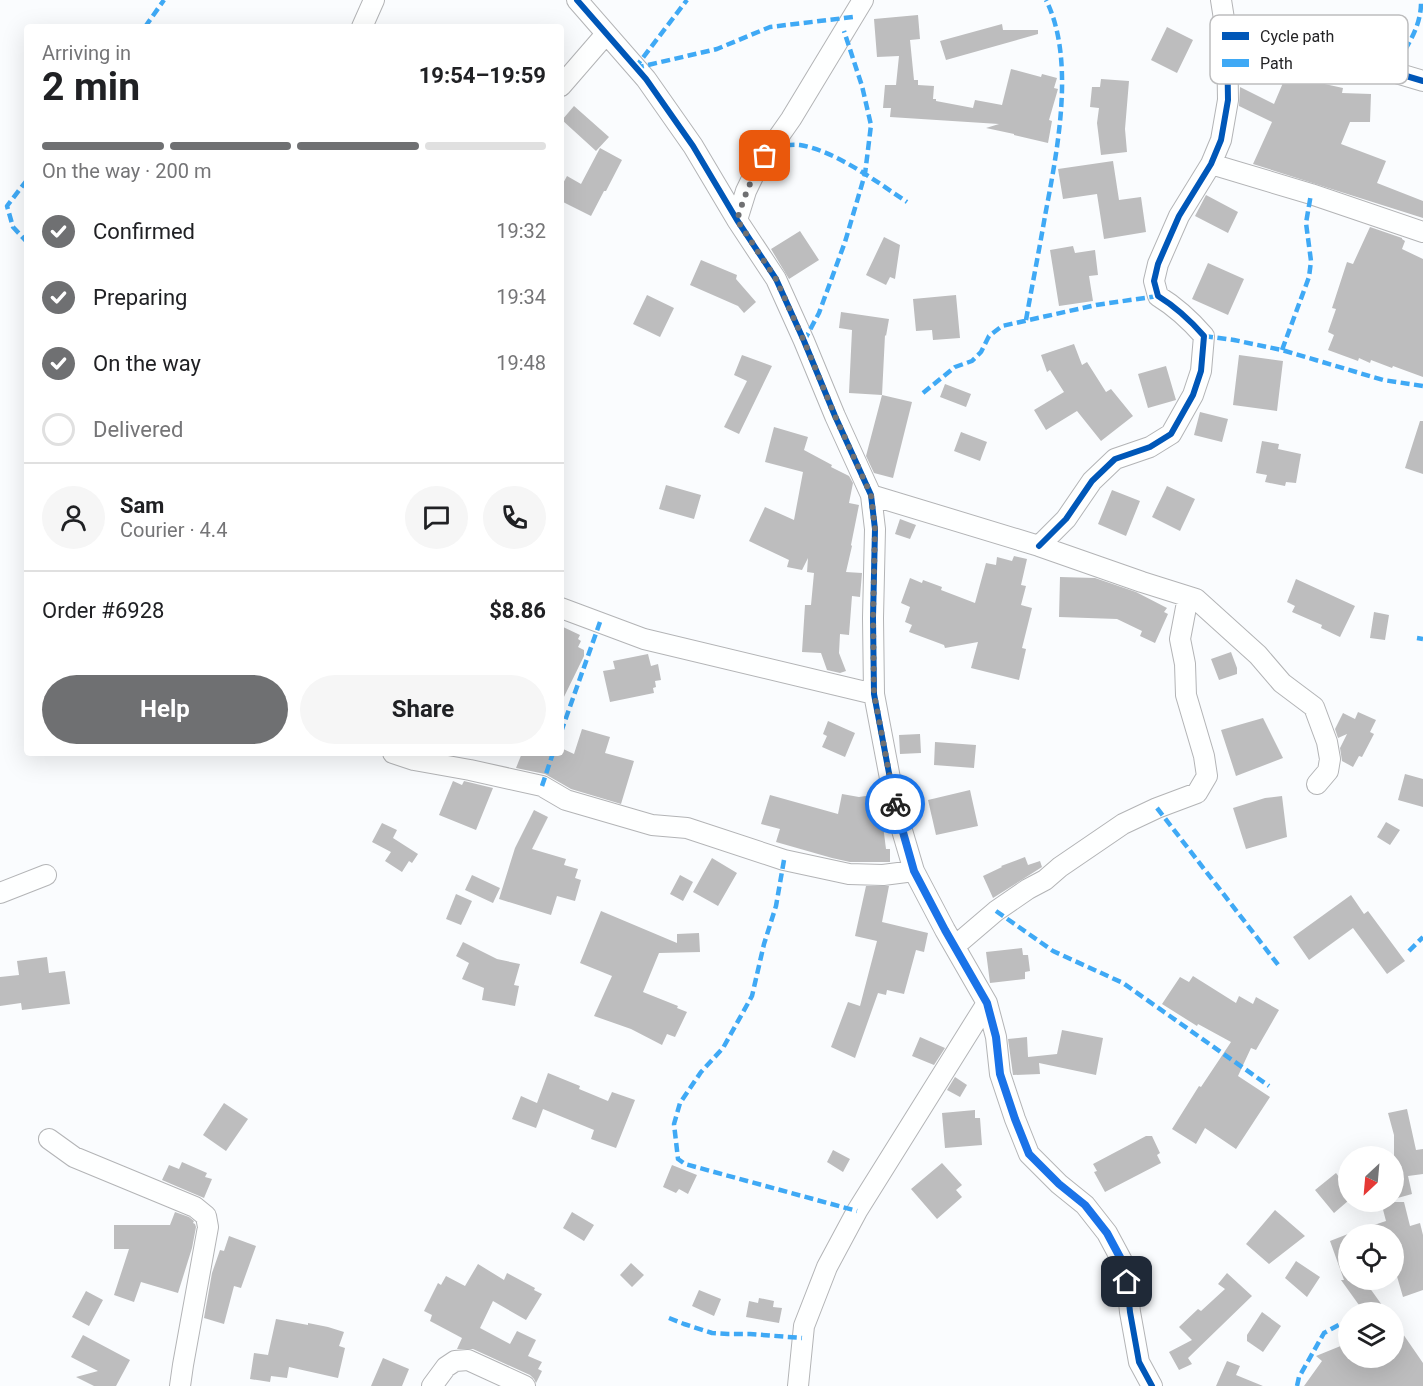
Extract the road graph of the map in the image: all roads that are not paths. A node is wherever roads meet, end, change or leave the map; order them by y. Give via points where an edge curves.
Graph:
1 (374, 0) edge
2 (577, 0) edge
3 (863, 0) edge
4 (1221, 0) edge
5 (1223, 15) edge
6 (363, 24) edge
7 (606, 34) junction
8 (1408, 77) edge
9 (1423, 81) edge
10 (564, 83) edge
11 (1228, 84) edge
12 (1211, 164) junction
13 (737, 220) junction
14 (1423, 232) edge
15 (871, 495) junction
16 (1038, 546) junction
17 (1188, 597) junction
18 (564, 609) edge
19 (874, 694) junction
20 (402, 756) edge
21 (1317, 784) dead end
22 (914, 871) junction
23 (46, 875) dead end
24 (0, 893) edge
25 (955, 946) junction
26 (987, 1003) junction
27 (49, 1139) dead end
28 (180, 1386) edge
29 (432, 1386) edge
30 (525, 1386) edge
31 (798, 1386) edge
32 (1152, 1386) edge

1 - 6 street
2 - 7 street
3 - 13 street via 758,166
4 - 5 street
7 - 10 street
7 - 13 street via 653,89
8 - 9 street
11 - 12 street via 1221,140
12 - 14 street
12 - 16 street via 1179,216 1154,281 1158,296 1204,336 1201,371 1193,395 1171,434 1150,447 1115,459 1092,481 1066,519
13 - 15 street via 776,279
15 - 16 street
15 - 19 street via 875,529
16 - 17 street
17 - 21 street via 1196,599 1258,655 1282,683 1314,707 1330,759 1328,771
17 - 25 street via 1180,639 1187,702 1207,776 1197,793 1123,824 996,911
18 - 19 street via 644,639
19 - 22 street via 896,810
20 - 22 street via 542,786 566,800 652,825 687,828 784,860 849,874
22 - 25 street
23 - 24 street
25 - 26 street
26 - 31 street via 857,1211 827,1268 804,1326
26 - 32 street via 1000,1074 1029,1154 1085,1205 1122,1261 1139,1362
27 - 28 street via 74,1157 195,1207 206,1216 208,1227
29 - 30 street via 446,1367 468,1360

